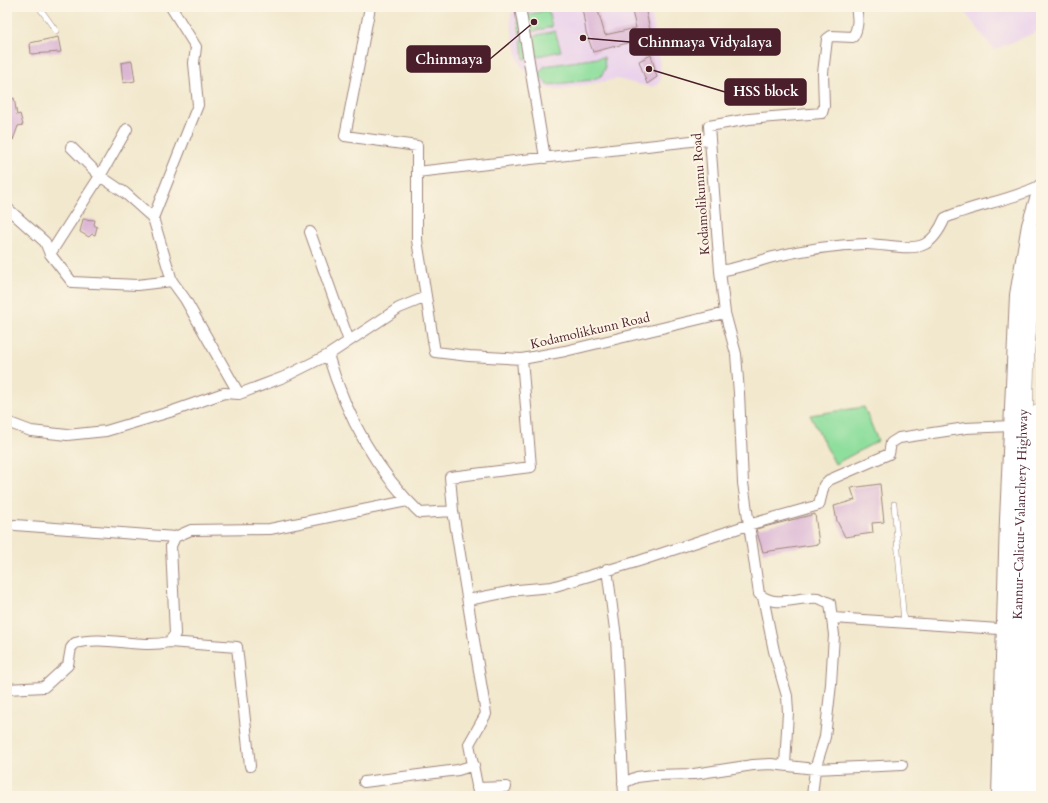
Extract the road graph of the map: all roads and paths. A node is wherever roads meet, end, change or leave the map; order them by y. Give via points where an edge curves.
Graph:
1 (39, 7) edge
2 (171, 7) edge
3 (370, 7) edge
4 (520, 7) edge
5 (856, 7) edge
6 (56, 31) dead end
7 (127, 129) dead end
8 (709, 139) junction
9 (71, 148) dead end
10 (545, 158) junction
11 (417, 172) junction
12 (100, 176) junction
13 (1041, 186) edge
14 (7, 208) edge
15 (153, 218) junction
16 (310, 232) dead end
17 (1041, 233) edge
18 (50, 254) junction
19 (720, 271) junction
20 (172, 281) junction
21 (426, 297) junction
22 (725, 313) junction
23 (349, 341) junction
24 (328, 355) junction
25 (522, 360) junction
26 (239, 394) junction
27 (1041, 412) edge
28 (7, 422) edge
29 (1011, 426) junction
30 (407, 501) junction
31 (894, 504) dead end
32 (453, 511) junction
33 (15, 525) dead end
34 (748, 525) junction
35 (175, 537) junction
36 (607, 570) junction
37 (763, 597) junction
38 (468, 600) junction
39 (833, 618) junction
40 (904, 623) junction
41 (999, 629) dead end
42 (169, 642) junction
43 (7, 689) edge
44 (474, 765) junction
45 (785, 765) junction
46 (902, 765) dead end
47 (250, 766) dead end
48 (815, 769) junction
49 (364, 782) dead end
50 (623, 783) junction
51 (506, 787) dead end
52 (478, 792) edge
53 (624, 796) edge
54 (812, 796) edge
55 (999, 796) edge
56 (1013, 796) edge
57 (1030, 796) edge

1 - 6 lane
2 - 15 street via 196,47 194,63 198,105
3 - 11 street via 345,136 417,146
4 - 10 street
5 - 8 street, Kodamolikunnu Road via 857,30 853,37 831,36 827,39 822,113 749,118 709,126
7 - 12 street
8 - 10 street
8 - 19 street, Kodamolikunnu Road
9 - 12 street
10 - 11 street
11 - 21 street via 417,240
12 - 15 street via 125,193
12 - 18 street
13 - 19 street, Kodamolikunnu Road via 965,209 945,218 940,229 925,244 904,247 865,244 822,249 773,257
13 - 29 street via 1029,225 1017,295
14 - 18 street via 45,242
15 - 20 street
16 - 23 street
17 - 56 highway, Kannur-Calicut-Valanchery Highway via 1030,289 1025,349
18 - 20 street via 72,282 137,285
19 - 22 street
20 - 26 street via 185,299
21 - 23 street via 398,308
21 - 25 street via 435,352
22 - 25 street, Kodamolikkunn Road
22 - 34 street via 736,354 742,483
23 - 24 street
24 - 26 street via 290,374
24 - 30 street via 345,405 362,439
25 - 32 street, Kodamolikkunn Road via 531,467 450,478
26 - 28 street via 224,393 106,430 67,435 31,432
27 - 57 highway, Kannur-Calicut-Valanchery Highway
29 - 34 street via 966,428 899,438 891,443 889,454 829,480 824,485 819,505
29 - 55 street
30 - 32 street via 420,513
30 - 35 street via 270,529 191,530
31 - 40 lane
32 - 38 street
33 - 35 street
34 - 36 street
34 - 37 street via 759,594
35 - 42 street via 171,546 175,634
36 - 38 street via 552,587 518,590
36 - 50 street via 616,637
37 - 39 street via 768,601 782,602 819,598 830,603
37 - 45 street via 786,696 788,712
38 - 44 street via 486,714 469,744
39 - 40 street
39 - 48 street via 831,684 825,737
40 - 41 street
42 - 43 street via 155,645 91,640 75,643 71,648 68,665 44,687
42 - 47 street via 237,647
44 - 49 street via 458,770
44 - 52 street
45 - 48 street
45 - 50 street via 753,765 694,774 654,775 637,777
46 - 48 street
48 - 54 street
50 - 53 street
51 - 52 street

